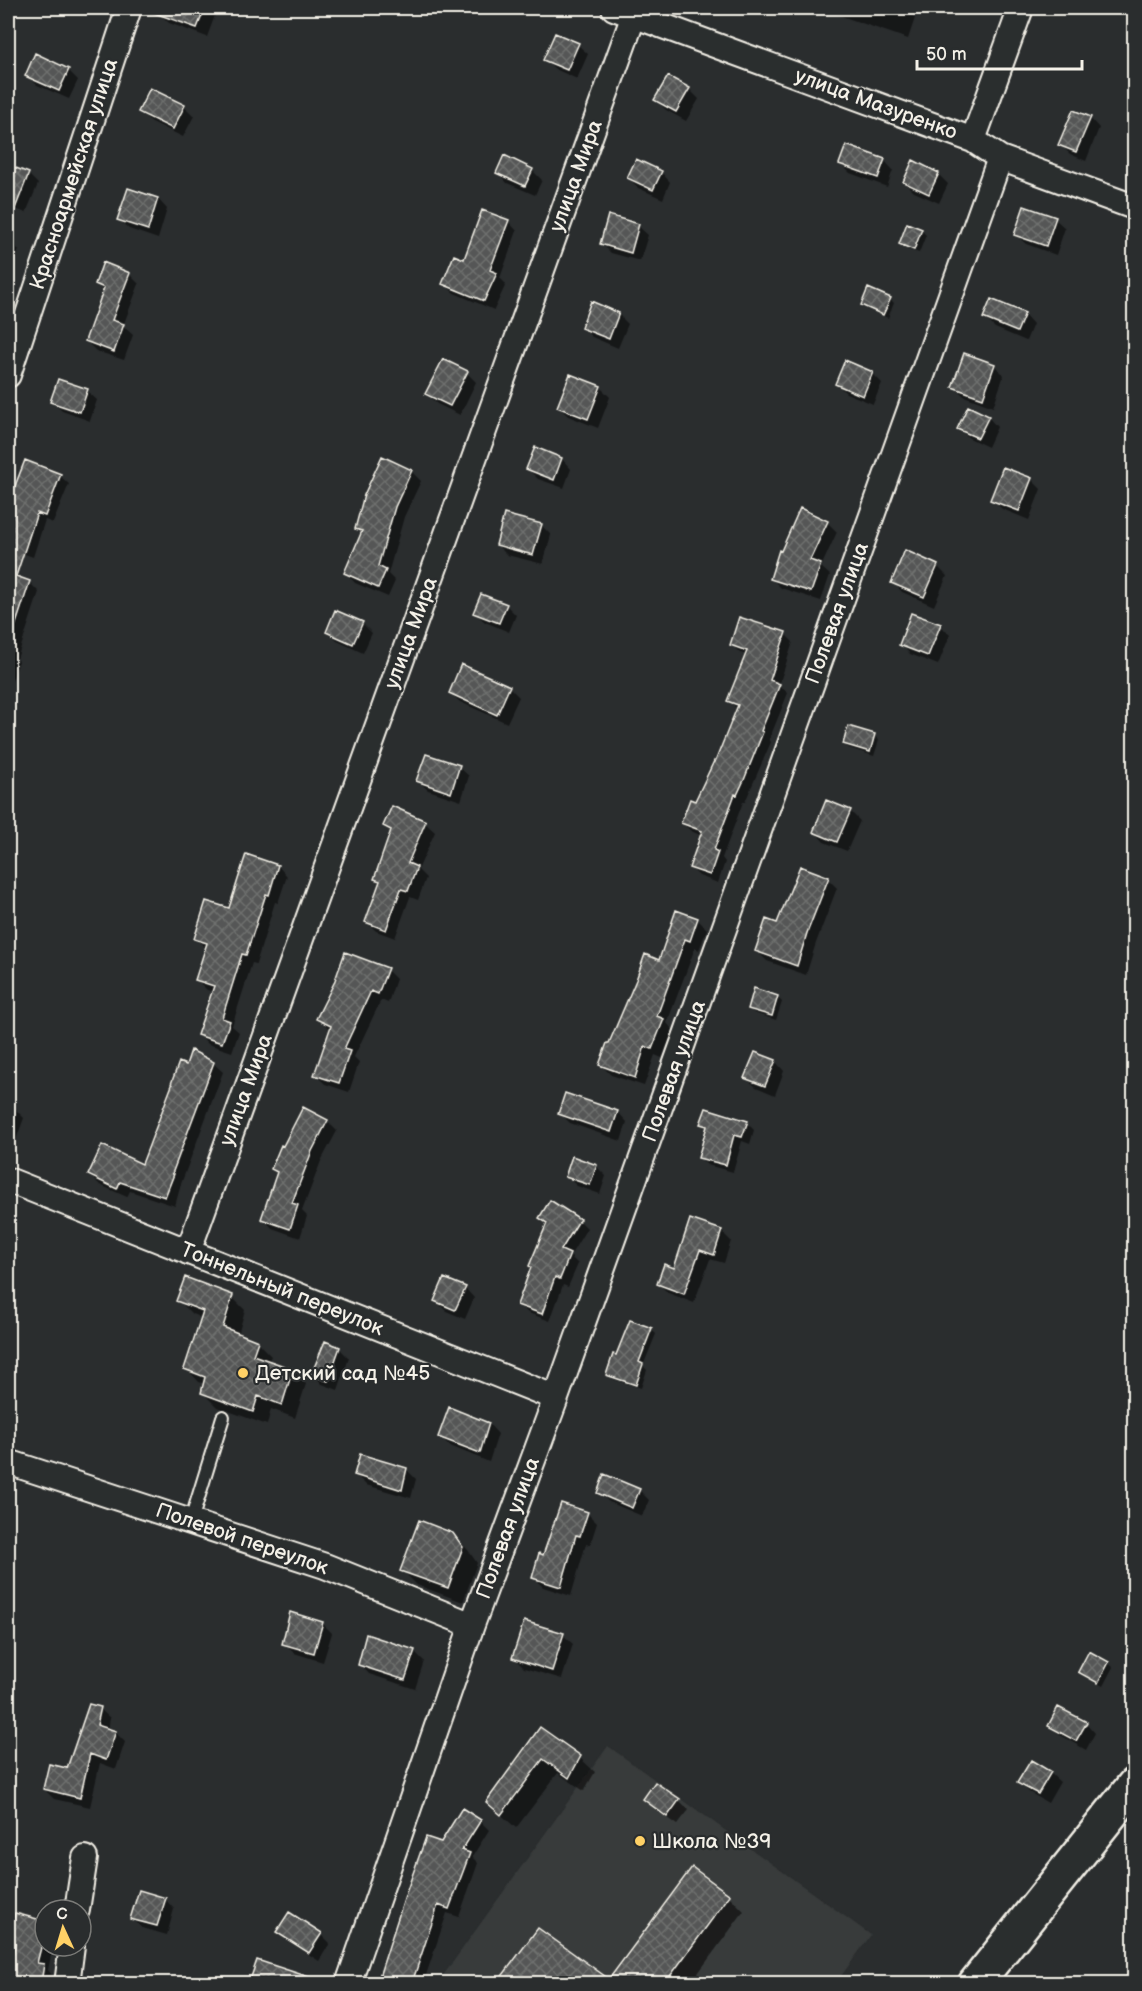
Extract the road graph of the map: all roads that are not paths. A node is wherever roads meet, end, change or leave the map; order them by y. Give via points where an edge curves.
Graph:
1 (129, 8) edge
2 (1021, 8) edge
3 (624, 11) edge
4 (973, 140) junction
5 (1000, 158) junction
6 (1134, 207) edge
7 (8, 375) edge
8 (8, 1180) edge
9 (188, 1252) junction
10 (556, 1398) junction
11 (223, 1417) dead end
12 (8, 1462) edge
13 (191, 1521) junction
14 (472, 1625) junction
15 (1134, 1785) edge
16 (85, 1858) dead end
17 (79, 1898) edge
18 (70, 1958) edge
19 (67, 1983) edge
20 (348, 1983) edge
21 (975, 1983) edge

1 - 7 street, Красноармейская улица
2 - 4 street
3 - 4 street, улица Мазуренко
3 - 9 street, улица Мира
4 - 5 street, улица Мазуренко
5 - 6 street, улица Мазуренко
5 - 10 street, Полевая улица
8 - 9 street, Тоннельный переулок
9 - 10 street, Тоннельный переулок
10 - 14 street, Полевая улица
11 - 13 lane
12 - 13 street, Полевой переулок
13 - 14 street, Полевой переулок via 325,1566
14 - 20 street, Полевая улица
15 - 21 main road
16 - 17 street
18 - 19 street

